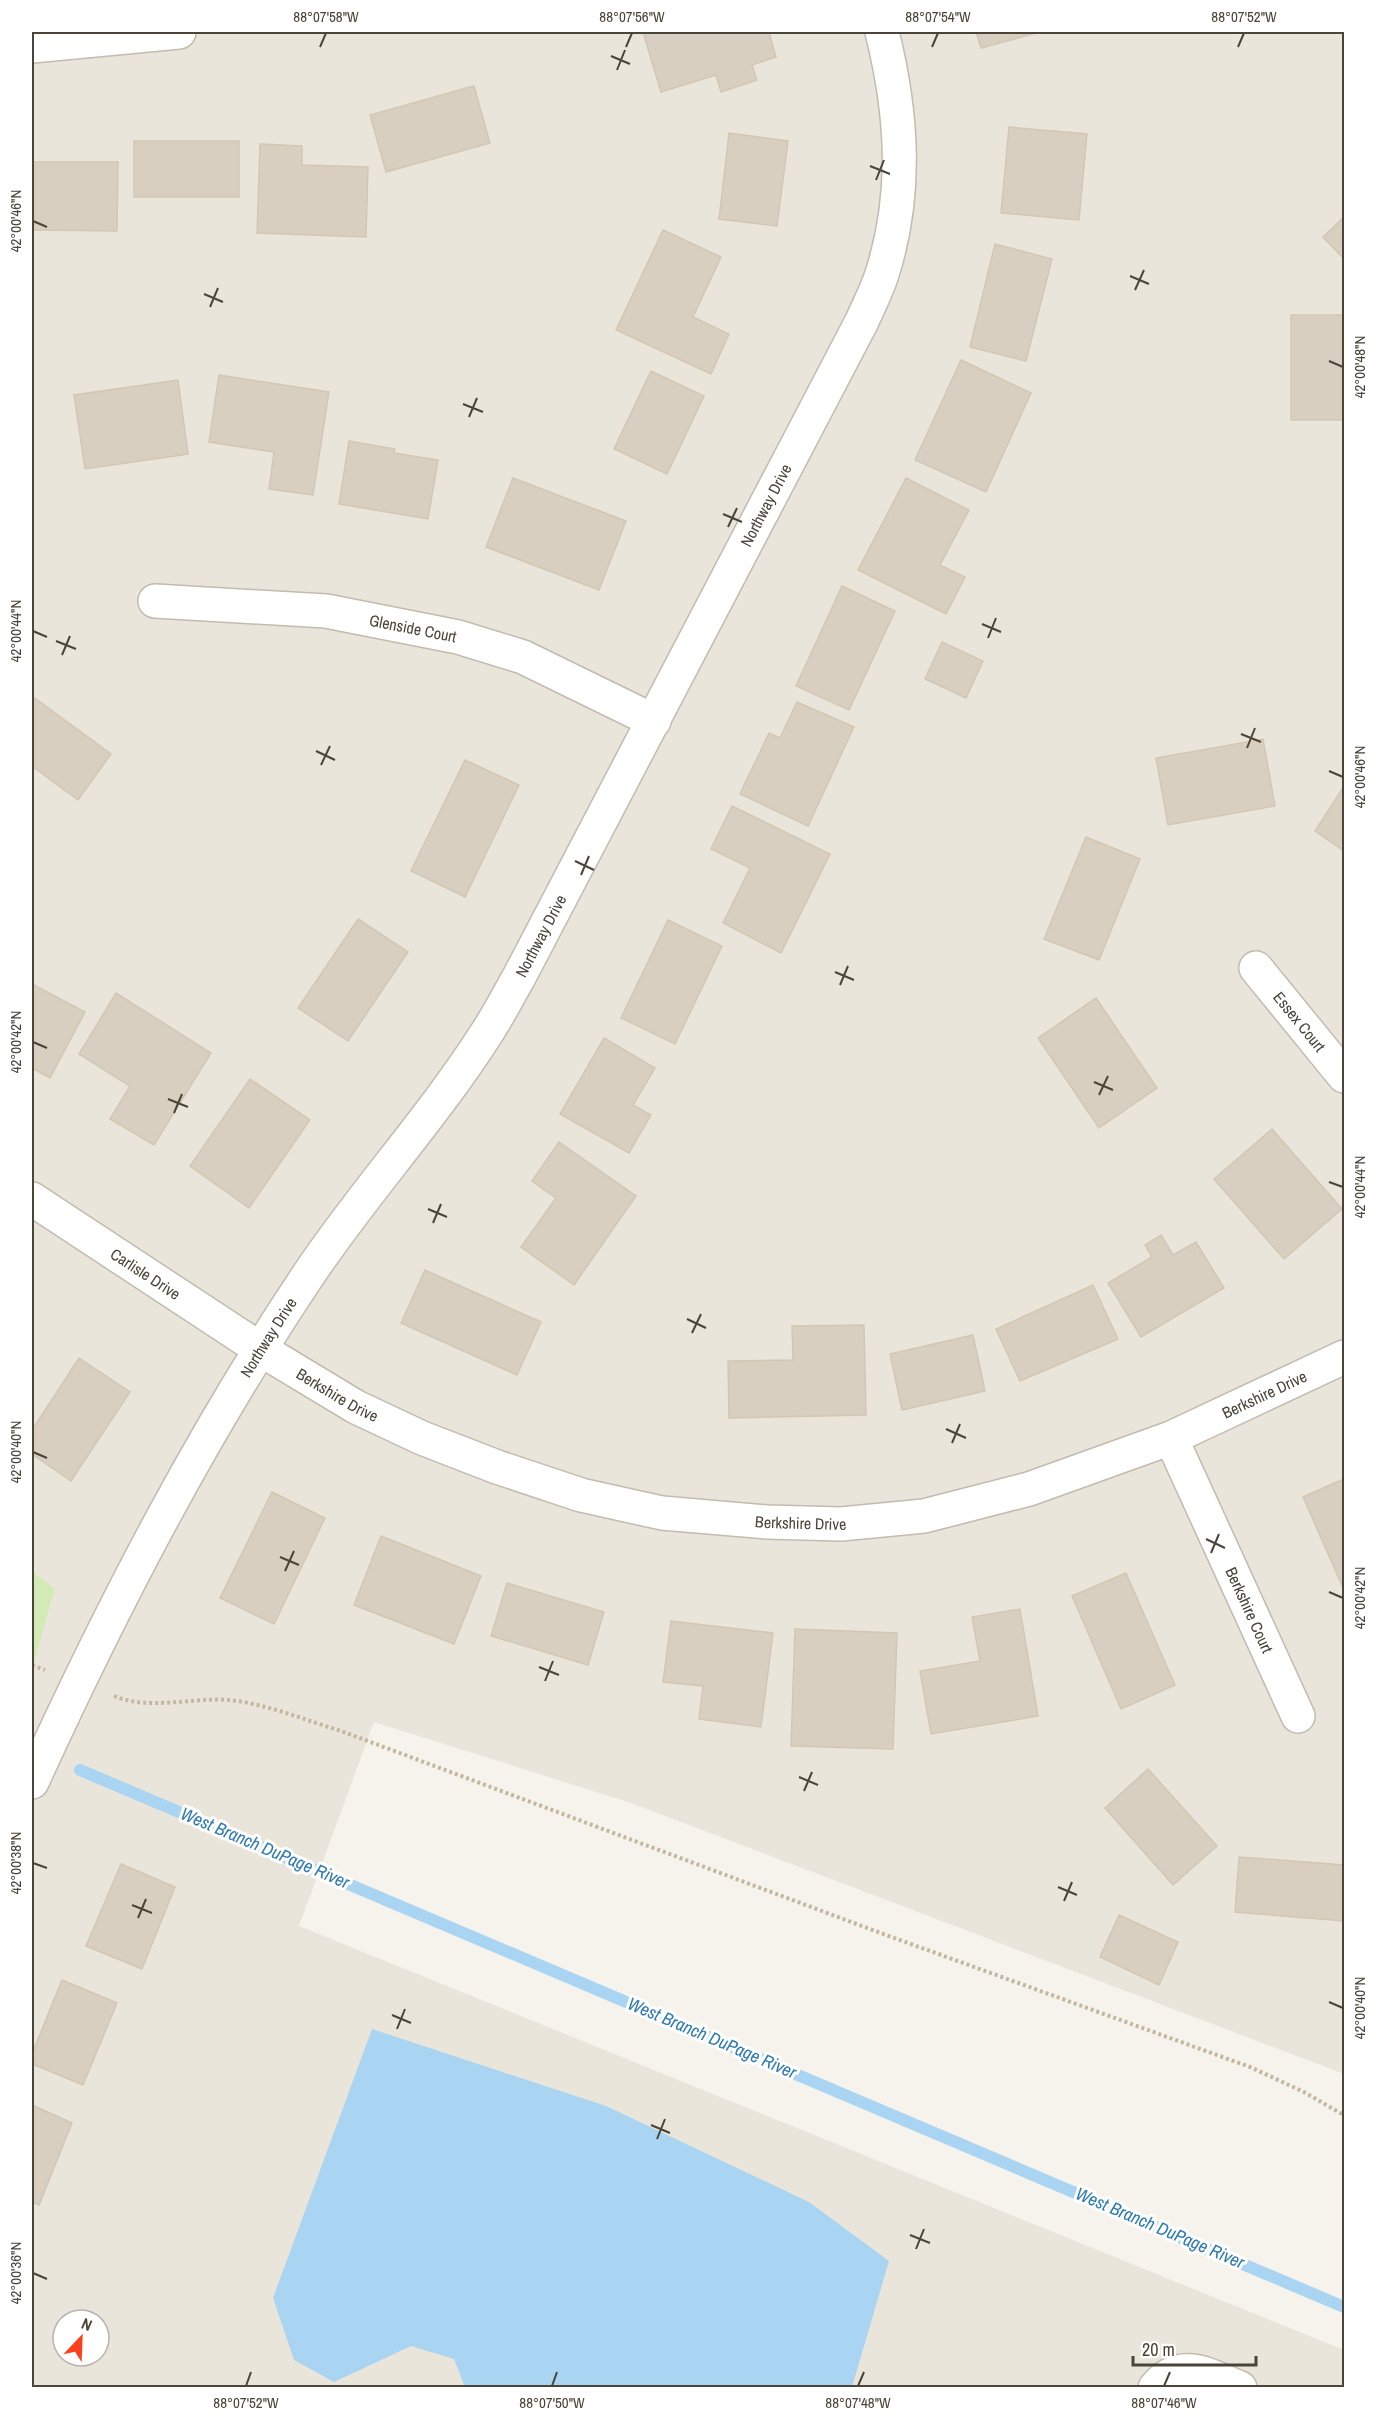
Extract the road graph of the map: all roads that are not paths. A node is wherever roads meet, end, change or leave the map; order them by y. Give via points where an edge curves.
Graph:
1 (179, 32) edge
2 (882, 32) edge
3 (32, 46) edge
4 (155, 601) dead end
5 (654, 721) junction
6 (1256, 968) dead end
7 (1344, 1076) edge
8 (32, 1199) edge
9 (260, 1349) junction
10 (1344, 1357) edge
11 (1171, 1438) junction
12 (1298, 1716) dead end
13 (32, 1782) edge
14 (1155, 2388) edge
15 (1240, 2388) edge

1 - 3 street
2 - 5 street, Northway Drive via 894,79 900,165 882,275 862,321
4 - 5 street, Glenside Court via 326,611 458,637 523,657
5 - 9 street, Northway Drive via 486,1034 350,1216
6 - 7 street, Essex Court
8 - 9 street, Carlisle Drive
9 - 11 street, Berkshire Drive via 356,1407 422,1438 581,1495 662,1513 841,1524 924,1516 1029,1489
9 - 13 street, Northway Drive via 129,1579
10 - 11 street, Berkshire Drive
11 - 12 street, Berkshire Court
14 - 15 street via 1170,2372 1189,2370

